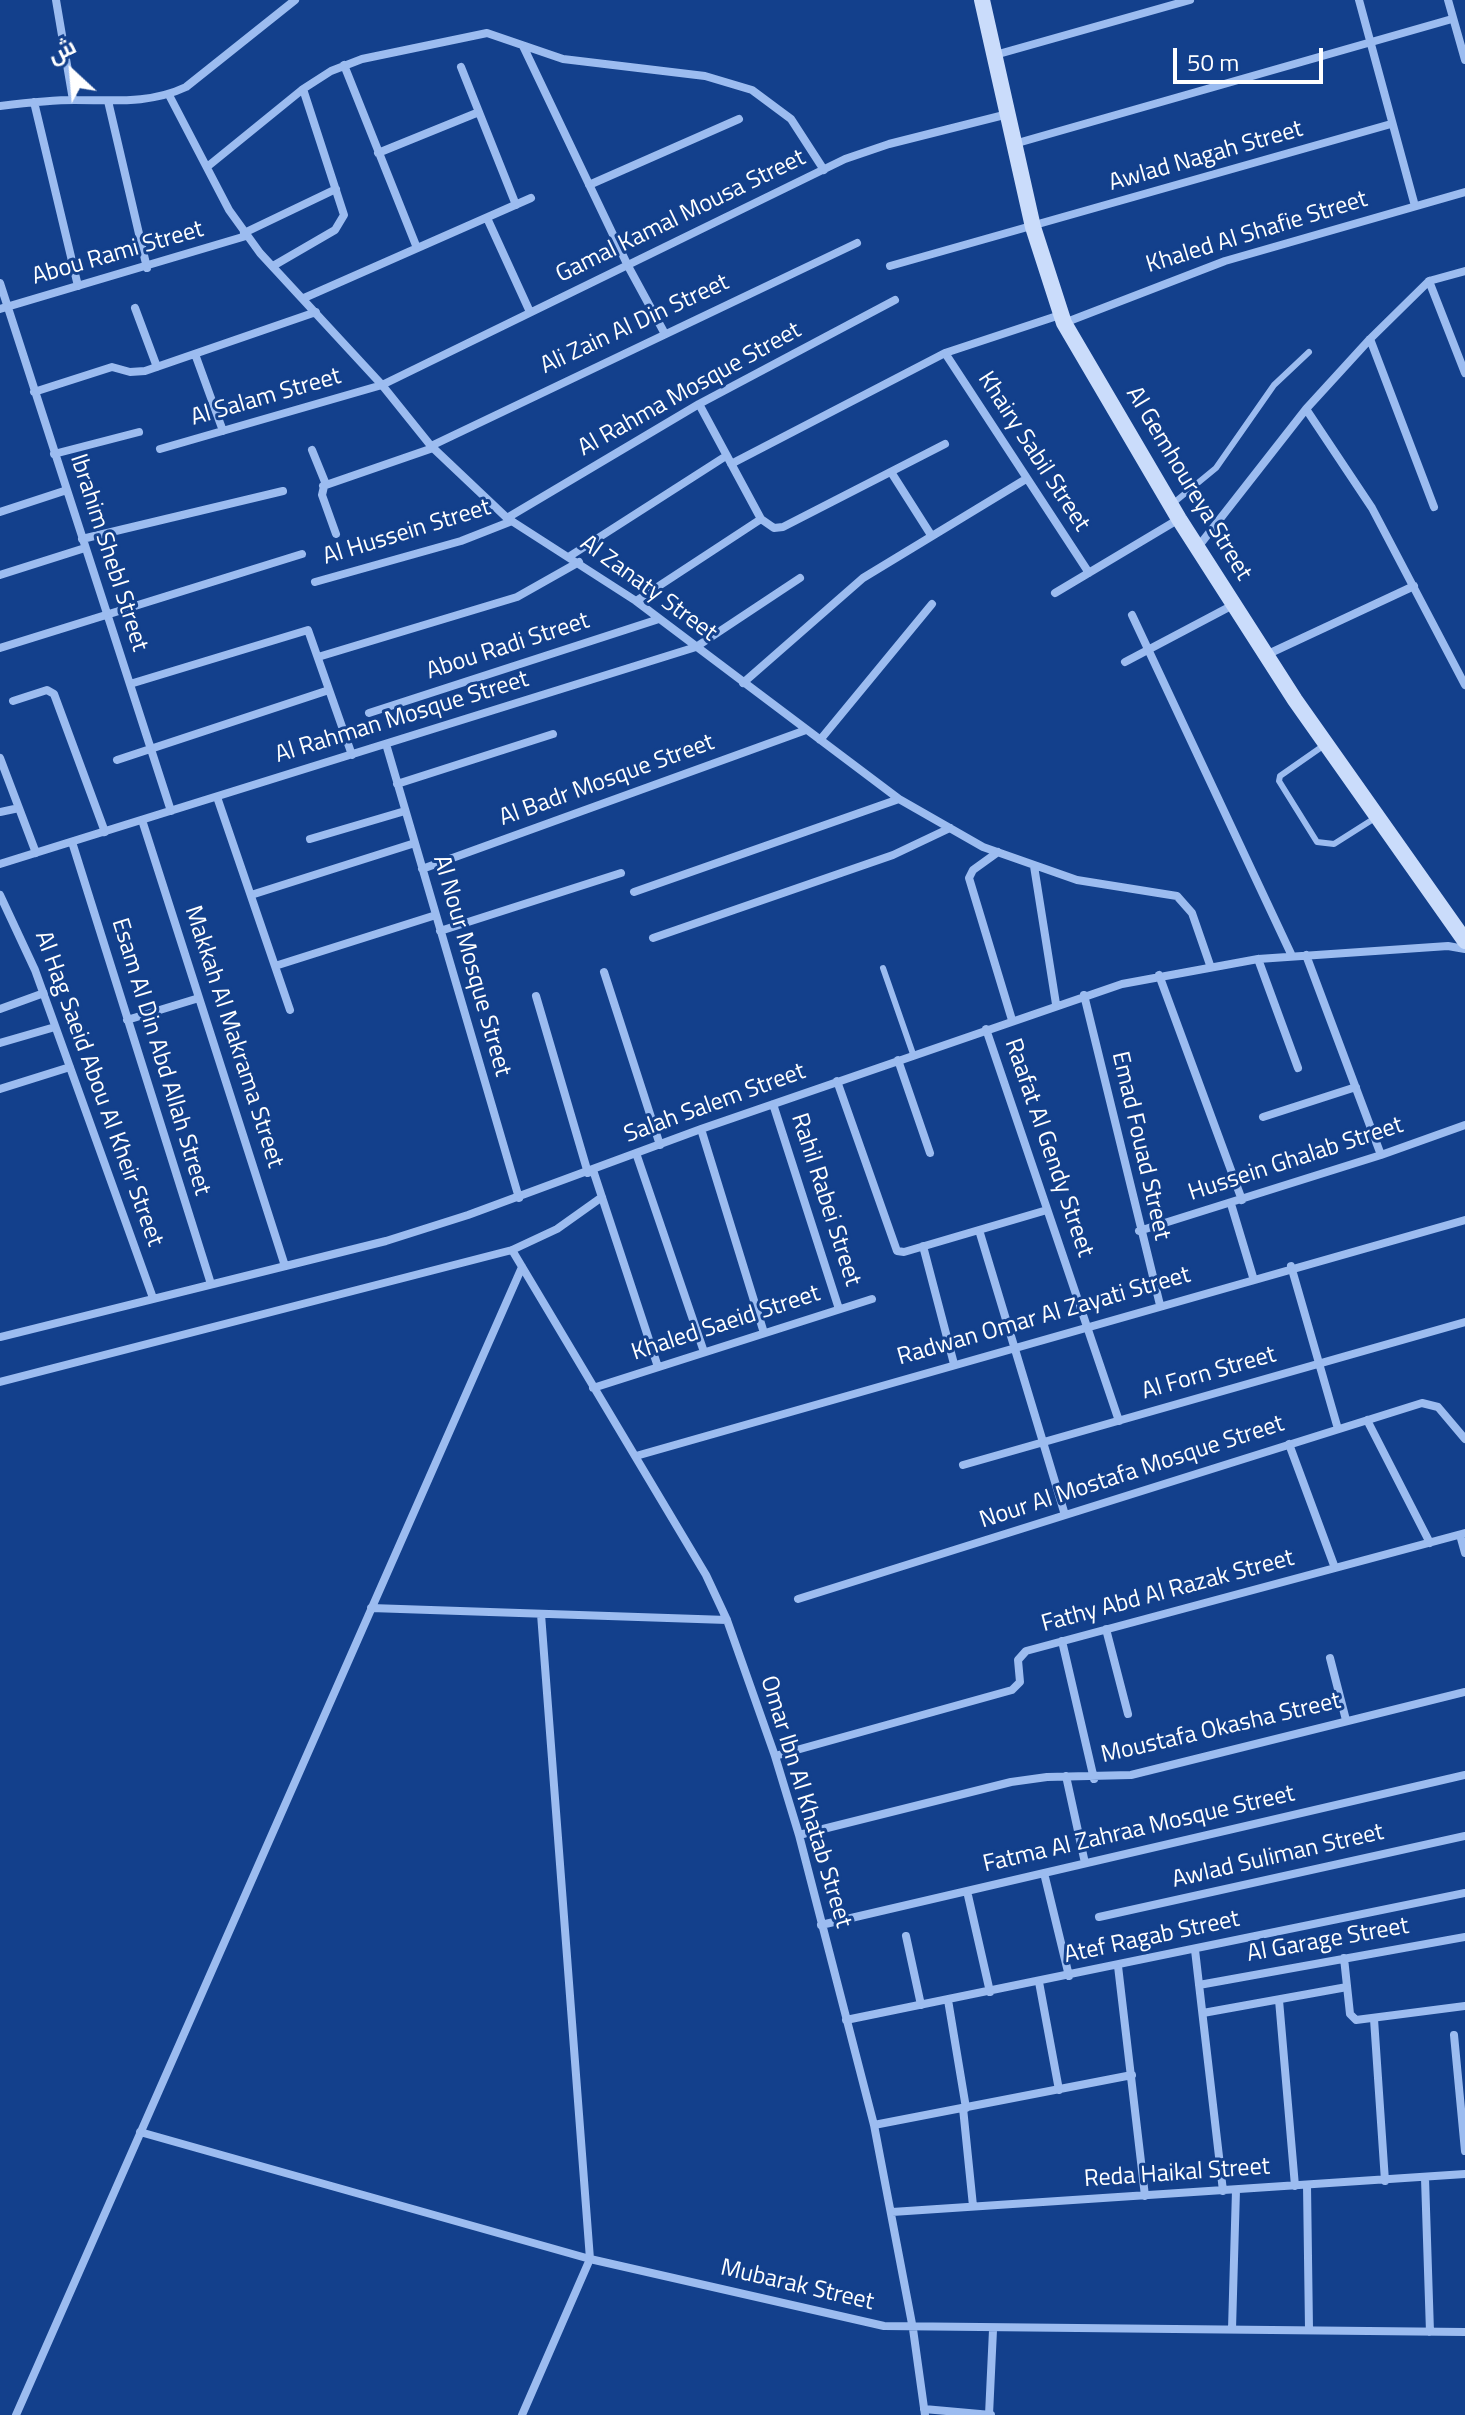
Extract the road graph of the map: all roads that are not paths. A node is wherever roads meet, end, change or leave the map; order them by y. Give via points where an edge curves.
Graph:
1 (56, 0) edge
2 (295, 0) edge
3 (982, 0) edge
4 (1190, 0) edge
5 (1359, 0) edge
6 (1448, 0) edge
7 (1452, 19) junction
8 (1368, 42) junction
9 (523, 46) junction
10 (995, 55) junction
11 (1465, 60) edge
12 (344, 65) junction
13 (461, 67) dead end
14 (303, 89) junction
15 (169, 95) junction
16 (73, 100) junction
17 (108, 101) junction
18 (34, 102) junction
19 (0, 106) edge
20 (479, 112) junction
21 (1008, 114) junction
22 (739, 119) dead end
23 (1391, 124) junction
24 (1014, 144) junction
25 (378, 153) junction
26 (207, 167) junction
27 (824, 170) junction
28 (589, 185) junction
29 (336, 189) junction
30 (1465, 192) edge
31 (531, 198) dead end
32 (516, 205) junction
33 (1415, 206) junction
34 (487, 218) junction
35 (1033, 227) junction
36 (245, 235) junction
37 (857, 243) dead end
38 (417, 248) junction
39 (273, 266) junction
40 (628, 266) junction
41 (890, 266) dead end
42 (147, 268) junction
43 (1465, 271) edge
44 (1429, 281) junction
45 (0, 283) edge
46 (78, 286) junction
47 (304, 298) junction
48 (895, 300) dead end
49 (3, 308) edge
50 (135, 308) dead end
51 (316, 312) junction
52 (530, 312) junction
53 (1062, 319) junction
54 (665, 334) junction
55 (1370, 339) junction
56 (1309, 352) dead end
57 (945, 353) junction
58 (195, 354) junction
59 (1463, 361) edge
60 (157, 367) junction
61 (1465, 373) edge
62 (382, 385) junction
63 (34, 392) junction
64 (699, 404) junction
65 (1306, 409) junction
66 (223, 431) junction
67 (139, 432) dead end
68 (945, 444) dead end
69 (432, 447) junction
70 (160, 449) dead end
71 (312, 450) dead end
72 (54, 454) junction
73 (728, 460) junction
74 (891, 472) junction
75 (1026, 479) junction
76 (323, 486) junction
77 (67, 490) junction
78 (283, 491) dead end
79 (1434, 507) dead end
80 (0, 512) edge
81 (1175, 512) junction
82 (761, 519) junction
83 (509, 520) junction
84 (336, 534) dead end
85 (931, 535) junction
86 (84, 544) junction
87 (1197, 548) junction
88 (302, 554) dead end
89 (570, 556) junction
90 (579, 562) junction
91 (1089, 573) junction
92 (0, 575) edge
93 (800, 578) dead end
94 (315, 582) dead end
95 (1414, 586) junction
96 (1055, 593) dead end
97 (636, 601) junction
98 (932, 604) dead end
99 (1233, 605) junction
100 (107, 615) junction
101 (1132, 615) dead end
102 (659, 619) junction
103 (696, 647) junction
104 (0, 648) edge
105 (1149, 649) junction
106 (1266, 655) junction
107 (318, 657) junction
108 (1125, 662) dead end
109 (743, 683) junction
110 (130, 684) junction
111 (1465, 685) edge
112 (329, 690) junction
113 (13, 701) dead end
114 (369, 713) dead end
115 (806, 730) junction
116 (553, 734) dead end
117 (820, 740) junction
118 (386, 744) junction
119 (1326, 744) junction
120 (151, 749) junction
121 (352, 755) junction
122 (0, 758) edge
123 (117, 760) dead end
124 (397, 784) junction
125 (217, 797) junction
126 (899, 799) junction
127 (19, 808) junction
128 (171, 811) junction
129 (405, 811) junction
130 (0, 812) edge
131 (1378, 817) junction
132 (142, 820) junction
133 (950, 828) junction
134 (105, 832) junction
135 (310, 839) dead end
136 (72, 842) junction
137 (415, 843) junction
138 (998, 852) junction
139 (36, 853) junction
140 (0, 864) edge
141 (1034, 866) junction
142 (422, 869) junction
143 (621, 873) dead end
144 (634, 892) dead end
145 (0, 895) edge
146 (251, 895) junction
147 (4, 909) edge
148 (436, 915) junction
149 (440, 931) junction
150 (653, 938) dead end
151 (1461, 942) edge
152 (1306, 955) junction
153 (1292, 956) junction
154 (1258, 959) junction
155 (1210, 965) junction
156 (275, 966) junction
157 (883, 968) dead end
158 (604, 972) dead end
159 (1159, 975) junction
160 (44, 993) junction
161 (1084, 995) junction
162 (536, 996) dead end
163 (199, 998) junction
164 (1056, 1004) junction
165 (0, 1009) edge
166 (290, 1010) dead end
167 (127, 1020) junction
168 (1012, 1020) junction
169 (55, 1027) junction
170 (986, 1029) junction
171 (0, 1043) edge
172 (913, 1054) junction
173 (898, 1060) junction
174 (70, 1067) junction
175 (1298, 1068) dead end
176 (837, 1081) junction
177 (1356, 1087) junction
178 (0, 1089) edge
179 (773, 1104) junction
180 (1263, 1117) dead end
181 (1465, 1125) edge
182 (701, 1129) junction
183 (660, 1145) junction
184 (636, 1153) junction
185 (930, 1153) dead end
186 (1381, 1155) junction
187 (590, 1172) junction
188 (602, 1197) junction
189 (519, 1198) junction
190 (1242, 1200) junction
191 (1231, 1204) junction
192 (1047, 1210) junction
193 (1465, 1220) edge
194 (979, 1230) junction
195 (1139, 1231) junction
196 (923, 1246) junction
197 (512, 1250) junction
198 (285, 1266) junction
199 (1291, 1266) junction
200 (522, 1267) junction
201 (1253, 1277) junction
202 (211, 1284) junction
203 (153, 1298) junction
204 (872, 1299) dead end
205 (1160, 1305) junction
206 (839, 1309) junction
207 (1465, 1322) edge
208 (1086, 1326) junction
209 (764, 1333) junction
210 (0, 1337) edge
211 (1014, 1347) junction
212 (704, 1352) junction
213 (954, 1364) junction
214 (1319, 1364) junction
215 (658, 1367) junction
216 (0, 1382) edge
217 (593, 1388) junction
218 (1367, 1420) junction
219 (1119, 1421) junction
220 (1338, 1429) junction
221 (1465, 1439) edge
222 (1043, 1442) junction
223 (1289, 1444) junction
224 (636, 1456) junction
225 (963, 1465) dead end
226 (1065, 1515) junction
227 (1462, 1534) edge
228 (1430, 1543) junction
229 (1465, 1553) edge
230 (1335, 1568) junction
231 (798, 1599) dead end
232 (371, 1608) junction
233 (541, 1614) junction
234 (727, 1620) junction
235 (1106, 1629) junction
236 (1062, 1641) junction
237 (1330, 1658) dead end
238 (1465, 1692) edge
239 (1128, 1714) dead end
240 (1346, 1720) junction
241 (775, 1756) junction
242 (1465, 1775) edge
243 (1066, 1776) junction
244 (1094, 1779) junction
245 (799, 1835) junction
246 (1465, 1836) edge
247 (1085, 1863) junction
248 (1044, 1873) junction
249 (967, 1891) junction
250 (1465, 1893) edge
251 (1099, 1917) dead end
252 (821, 1925) junction
253 (906, 1936) dead end
254 (1465, 1937) edge
255 (1195, 1950) junction
256 (1344, 1958) junction
257 (1118, 1966) junction
258 (1069, 1976) junction
259 (1039, 1982) junction
260 (1199, 1985) junction
261 (1347, 1987) junction
262 (990, 1992) junction
263 (948, 2000) junction
264 (1279, 2000) junction
265 (921, 2005) junction
266 (1465, 2006) edge
267 (1203, 2013) junction
268 (1374, 2019) junction
269 (846, 2020) junction
270 (1454, 2035) dead end
271 (1132, 2075) junction
272 (1059, 2090) junction
273 (965, 2108) junction
274 (874, 2125) junction
275 (140, 2132) junction
276 (1465, 2151) edge
277 (1465, 2174) edge
278 (1425, 2178) junction
279 (1385, 2181) junction
280 (1307, 2185) junction
281 (1295, 2186) junction
282 (1236, 2190) junction
283 (1223, 2191) junction
284 (1145, 2196) junction
285 (973, 2206) junction
286 (892, 2212) junction
287 (590, 2259) junction
288 (913, 2329) junction
289 (1232, 2329) junction
290 (1309, 2329) junction
291 (993, 2330) junction
292 (1430, 2332) junction
293 (1465, 2332) edge
294 (925, 2412) edge
295 (16, 2415) edge
296 (522, 2415) edge
297 (990, 2415) edge

1 - 16 street
2 - 15 street
3 - 10 main road, Al Gemhoureya Street
4 - 10 street
5 - 8 street
6 - 7 street
7 - 8 street
7 - 11 street
8 - 23 street
8 - 24 street
9 - 12 street via 487,33 472,34
9 - 27 street via 563,59 705,76 752,90 791,119
9 - 28 street
10 - 21 main road, Al Gemhoureya Street
12 - 14 street
12 - 25 street
13 - 20 street
14 - 26 street
14 - 29 street
15 - 17 street
15 - 26 street, Al Zanaty Street
16 - 17 street
16 - 18 street
17 - 42 street
18 - 19 street
18 - 46 street
20 - 25 street
20 - 32 street
21 - 24 main road, Al Gemhoureya Street
21 - 27 street, Gamal Kamal Mousa Street via 866,151
22 - 28 street
23 - 33 street
23 - 35 street, Awlad Nagah Street
24 - 35 main road, Al Gemhoureya Street
25 - 38 street
26 - 36 street, Al Zanaty Street
27 - 40 street, Gamal Kamal Mousa Street
28 - 40 street
29 - 36 street, Abou Rami Street
29 - 39 street via 344,215 341,224
30 - 33 street, Khaled Al Shafie Street
31 - 32 street
32 - 34 street
33 - 53 street, Khaled Al Shafie Street via 1225,261
34 - 38 street
34 - 52 street
35 - 41 street
35 - 53 main road, Al Gemhoureya Street
36 - 39 street, Al Zanaty Street
36 - 42 street, Abou Rami Street
37 - 54 street, Ali Zain Al Din Street
38 - 47 street
39 - 47 street, Al Zanaty Street
40 - 52 street, Gamal Kamal Mousa Street
40 - 54 street
42 - 46 street, Abou Rami Street
43 - 44 street
44 - 55 street
44 - 59 street
45 - 49 street, Ibrahim Shebl Street
46 - 49 street, Abou Rami Street
47 - 51 street, Al Zanaty Street
48 - 64 street, Al Rahma Mosque Street
49 - 63 street, Ibrahim Shebl Street
50 - 60 street
51 - 58 street
51 - 62 street, Al Zanaty Street
52 - 62 street, Gamal Kamal Mousa Street
53 - 57 street, Khaled Al Shafie Street
53 - 81 main road, Al Gemhoureya Street
54 - 69 street, Ali Zain Al Din Street
55 - 65 street
55 - 79 street
56 - 81 lane via 1274,385 1216,468
57 - 73 street, Khaled Al Shafie Street
57 - 75 street, Khairy Sabil Street
58 - 60 street
58 - 66 street
59 - 61 street
60 - 63 street via 137,372 112,367
62 - 66 street, Al Salam Street
62 - 69 street, Al Zanaty Street
63 - 72 street, Ibrahim Shebl Street
64 - 73 street
64 - 83 street, Al Rahma Mosque Street
65 - 87 street
65 - 95 street via 1366,496
66 - 70 street, Al Salam Street
67 - 72 street
68 - 74 street
69 - 76 street, Ali Zain Al Din Street
69 - 83 street, Al Zanaty Street
71 - 76 street
72 - 77 street, Ibrahim Shebl Street
73 - 82 street
73 - 89 street, Khaled Al Shafie Street
74 - 82 street via 783,527 774,528
74 - 85 street
75 - 85 street
75 - 91 street, Khairy Sabil Street
76 - 84 street
77 - 80 street
77 - 86 street, Ibrahim Shebl Street
78 - 86 street
81 - 87 main road, Al Gemhoureya Street
81 - 91 street
82 - 97 street
83 - 89 street, Al Zanaty Street
83 - 94 street, Al Hussein Street via 461,541
85 - 109 street via 863,578
86 - 92 street
86 - 100 street, Ibrahim Shebl Street
87 - 99 main road, Al Gemhoureya Street
88 - 100 street
89 - 90 street, Al Zanaty Street
90 - 97 street, Al Zanaty Street
90 - 107 street via 517,597
91 - 96 street
93 - 103 street, Al Rahman Mosque Street
95 - 106 street
95 - 111 street
97 - 102 street, Al Zanaty Street
98 - 117 street
99 - 105 street
99 - 106 main road, Al Gemhoureya Street
100 - 104 street
100 - 110 street, Ibrahim Shebl Street
101 - 105 street
102 - 103 street, Al Zanaty Street
102 - 114 street, Abou Radi Street
103 - 109 street, Al Zanaty Street
103 - 118 street, Al Rahman Mosque Street
105 - 108 street
105 - 153 street
106 - 119 main road, Al Gemhoureya Street
107 - 110 street via 305,629
107 - 112 street
109 - 115 street, Al Zanaty Street
110 - 120 street, Ibrahim Shebl Street
112 - 120 street
112 - 121 street
113 - 134 street via 47,690 54,694
115 - 117 street, Al Zanaty Street
115 - 142 street, Al Badr Mosque Street
116 - 124 street
117 - 126 street, Al Zanaty Street
118 - 121 street, Al Rahman Mosque Street
118 - 124 street, Al Nour Mosque Street
119 - 131 main road, Al Gemhoureya Street
119 - 131 lane via 1280,776 1282,788 1317,842 1334,844
120 - 123 street
120 - 128 street, Ibrahim Shebl Street
121 - 125 street, Al Rahman Mosque Street
122 - 127 street
124 - 129 street, Al Nour Mosque Street
125 - 128 street, Al Rahman Mosque Street
125 - 146 street
126 - 133 street, Al Zanaty Street
126 - 144 street
127 - 130 street
127 - 139 street
128 - 132 street, Al Rahman Mosque Street
129 - 135 street
129 - 137 street, Al Nour Mosque Street
131 - 151 main road, Al Gemhoureya Street
132 - 134 street, Al Rahman Mosque Street
132 - 163 street, Makkah Al Makrama Street
133 - 138 street, Al Zanaty Street
133 - 150 street via 893,855
134 - 136 street, Al Rahman Mosque Street
136 - 139 street, Al Rahman Mosque Street
136 - 167 street, Esam Al Din Abd Allah Street
137 - 142 street, Al Nour Mosque Street
137 - 146 street
138 - 141 street, Al Zanaty Street
138 - 168 street via 969,878
139 - 140 street, Al Rahman Mosque Street
141 - 155 street, Al Zanaty Street via 1077,880 1177,896 1192,913
141 - 164 street
142 - 148 street, Al Nour Mosque Street
143 - 149 street
145 - 147 street, Al Hag Saeid Abou Al Kheir Street
146 - 156 street
147 - 160 street, Al Hag Saeid Abou Al Kheir Street
148 - 149 street, Al Nour Mosque Street
148 - 156 street
149 - 189 street, Al Nour Mosque Street
151 - 152 street, Salah Salem Street
152 - 153 street, Salah Salem Street
152 - 177 street
153 - 154 street, Salah Salem Street
154 - 155 street, Salah Salem Street
154 - 175 street
155 - 159 street, Salah Salem Street
156 - 166 street
157 - 172 lane
158 - 183 street
159 - 161 street, Salah Salem Street
159 - 190 street
160 - 165 street
160 - 169 street, Al Hag Saeid Abou Al Kheir Street
161 - 164 street, Salah Salem Street
161 - 195 street, Emad Fouad Street
162 - 187 street
163 - 167 street
163 - 198 street, Makkah Al Makrama Street
164 - 168 street, Salah Salem Street
167 - 202 street, Esam Al Din Abd Allah Street
168 - 170 street, Salah Salem Street
169 - 171 street
169 - 174 street, Al Hag Saeid Abou Al Kheir Street
170 - 172 street, Salah Salem Street
170 - 192 street, Raafat Al Gendy Street
172 - 173 street, Salah Salem Street
173 - 176 street, Salah Salem Street
173 - 185 street
174 - 178 street
174 - 203 street, Al Hag Saeid Abou Al Kheir Street
176 - 179 street, Salah Salem Street
176 - 196 street via 894,1247 899,1252
177 - 180 street
177 - 186 street
179 - 182 street, Salah Salem Street
179 - 206 street, Rahil Rabei Street
181 - 186 street, Hussein Ghalab Street
182 - 183 street, Salah Salem Street
182 - 209 street
183 - 184 street, Salah Salem Street
184 - 187 street, Salah Salem Street
184 - 212 street
186 - 190 street, Hussein Ghalab Street
187 - 188 street
187 - 189 street, Salah Salem Street
188 - 197 street via 557,1229
188 - 215 street
189 - 198 street, Salah Salem Street via 386,1241
190 - 191 street, Hussein Ghalab Street
191 - 195 street, Hussein Ghalab Street
191 - 201 street
192 - 194 street
192 - 208 street, Raafat Al Gendy Street
193 - 199 street, Radwan Omar Al Zayati Street
194 - 196 street
194 - 211 street
195 - 205 street, Emad Fouad Street
196 - 213 street
197 - 200 street, Omar Ibn Al Khatab Street
197 - 216 street
198 - 202 street, Salah Salem Street
199 - 201 street, Radwan Omar Al Zayati Street
199 - 214 street
200 - 217 street, Omar Ibn Al Khatab Street
200 - 232 street
201 - 205 street, Radwan Omar Al Zayati Street
202 - 203 street, Salah Salem Street
203 - 210 street, Salah Salem Street
204 - 206 street, Khaled Saeid Street
205 - 208 street, Radwan Omar Al Zayati Street
206 - 209 street, Khaled Saeid Street
207 - 214 street, Al Forn Street
208 - 211 street, Radwan Omar Al Zayati Street
208 - 219 street, Raafat Al Gendy Street
209 - 212 street, Khaled Saeid Street
211 - 213 street, Radwan Omar Al Zayati Street
211 - 222 street
212 - 215 street, Khaled Saeid Street
213 - 224 street, Radwan Omar Al Zayati Street
214 - 219 street, Al Forn Street
214 - 220 street
215 - 217 street, Khaled Saeid Street
217 - 224 street, Omar Ibn Al Khatab Street
218 - 220 street, Nour Al Mostafa Mosque Street
218 - 221 street, Nour Al Mostafa Mosque Street via 1430,1404
218 - 228 street
219 - 222 street, Al Forn Street
220 - 223 street, Nour Al Mostafa Mosque Street
222 - 225 street, Al Forn Street
222 - 226 street
223 - 226 street, Nour Al Mostafa Mosque Street
223 - 230 street
224 - 234 street, Omar Ibn Al Khatab Street via 695,1553
226 - 231 street, Nour Al Mostafa Mosque Street
227 - 228 street, Fathy Abd Al Razak Street
227 - 229 street
228 - 230 street, Fathy Abd Al Razak Street
230 - 235 street, Fathy Abd Al Razak Street
232 - 233 street
232 - 275 street
233 - 234 street
233 - 287 street
234 - 241 street, Omar Ibn Al Khatab Street
235 - 236 street, Fathy Abd Al Razak Street
235 - 239 street
236 - 241 street, Fathy Abd Al Razak Street via 1022,1653 1017,1664 1020,1682 1012,1690
236 - 244 street
237 - 240 street
238 - 240 street, Moustafa Okasha Street
240 - 244 street, Moustafa Okasha Street via 1131,1775
241 - 245 street, Omar Ibn Al Khatab Street
242 - 247 street, Fatma Al Zahraa Mosque Street
243 - 244 street, Moustafa Okasha Street
243 - 245 street, Moustafa Okasha Street via 1011,1782
243 - 247 street
245 - 252 street, Omar Ibn Al Khatab Street
246 - 251 street, Awlad Suliman Street
247 - 248 street, Fatma Al Zahraa Mosque Street
248 - 249 street, Fatma Al Zahraa Mosque Street
248 - 258 street
249 - 252 street, Fatma Al Zahraa Mosque Street
249 - 262 street
250 - 255 street, Atef Ragab Street
252 - 269 street, Omar Ibn Al Khatab Street
253 - 265 street
254 - 256 street, Al Garage Street
255 - 257 street, Atef Ragab Street
255 - 260 street
256 - 260 street, Al Garage Street
256 - 261 street
257 - 258 street, Atef Ragab Street
257 - 271 street
258 - 259 street, Atef Ragab Street
259 - 262 street, Atef Ragab Street
259 - 272 street
260 - 267 street
261 - 264 street
261 - 268 street via 1354,2019
262 - 263 street, Atef Ragab Street
263 - 265 street, Atef Ragab Street
263 - 273 street
264 - 267 street
264 - 281 street
265 - 269 street, Atef Ragab Street
266 - 268 street
267 - 283 street
268 - 279 street
269 - 274 street, Omar Ibn Al Khatab Street
270 - 276 street
271 - 272 street
271 - 284 street
272 - 273 street
273 - 274 street
273 - 285 street
274 - 286 street, Omar Ibn Al Khatab Street
275 - 287 street, Mubarak Street
275 - 295 street
277 - 278 street, Reda Haikal Street
278 - 279 street, Reda Haikal Street
278 - 292 street
279 - 280 street, Reda Haikal Street
280 - 281 street, Reda Haikal Street
280 - 290 street
281 - 282 street, Reda Haikal Street
282 - 283 street, Reda Haikal Street
282 - 289 street
283 - 284 street, Reda Haikal Street
284 - 285 street, Reda Haikal Street
285 - 286 street, Reda Haikal Street
286 - 288 street, Omar Ibn Al Khatab Street
287 - 288 street, Mubarak Street via 855,2321
287 - 296 street
288 - 291 street, Mubarak Street
288 - 294 street, Omar Ibn Al Khatab Street
289 - 290 street, Mubarak Street
289 - 291 street, Mubarak Street
290 - 292 street, Mubarak Street
291 - 297 street
292 - 293 street, Mubarak Street
294 - 297 street

